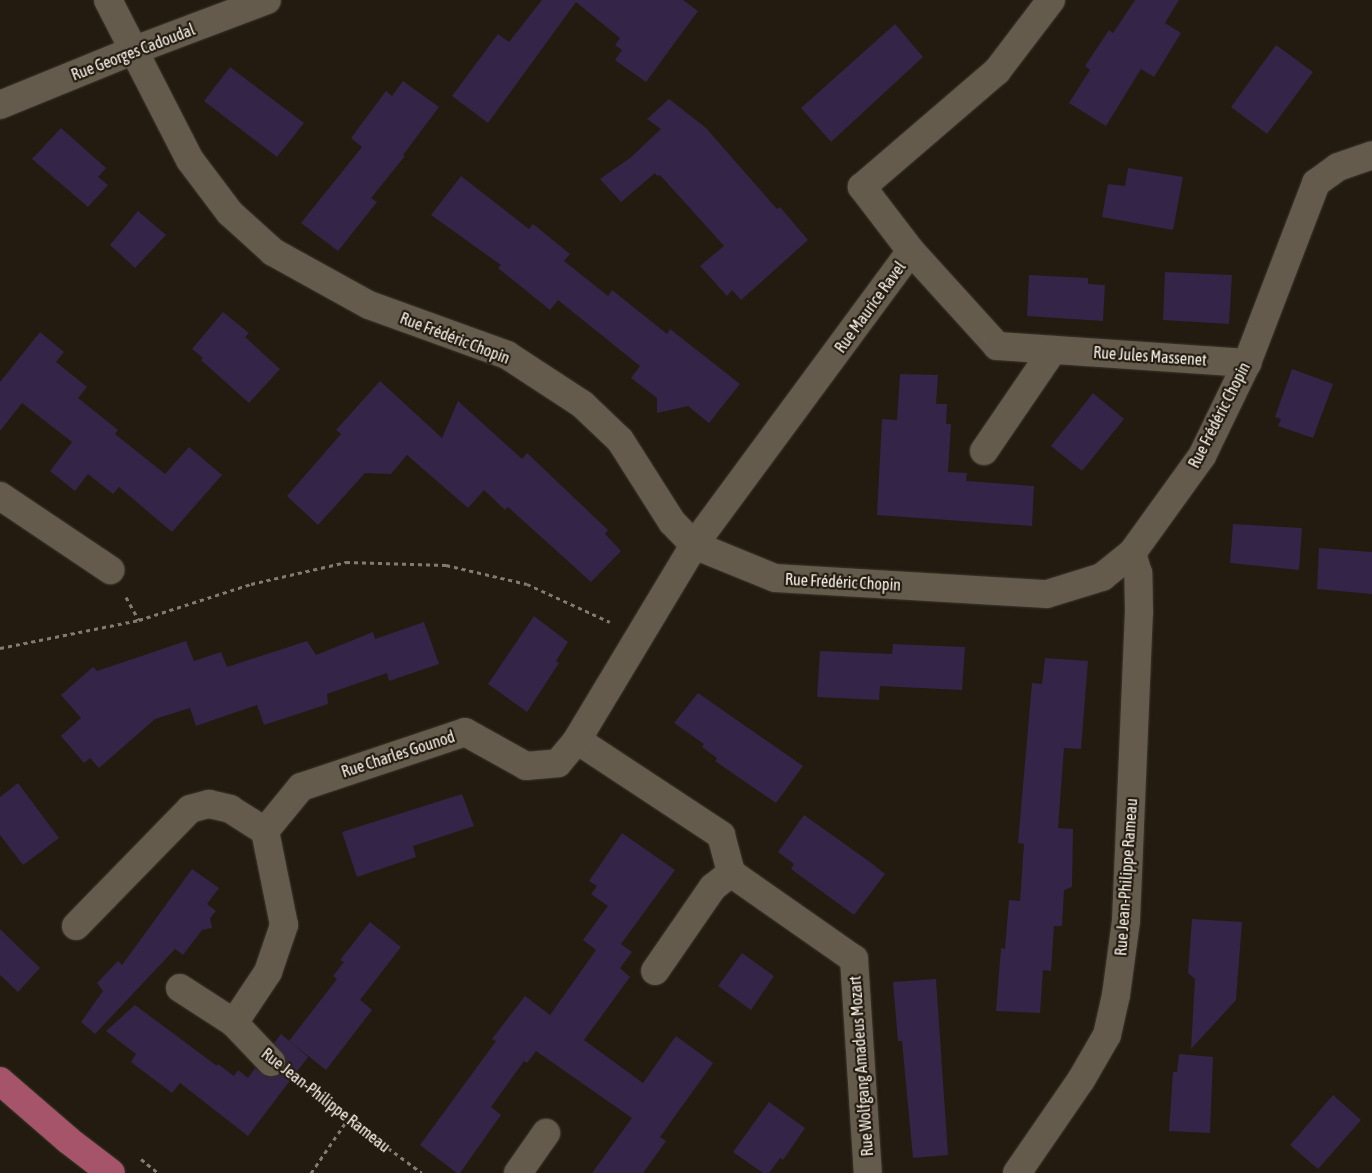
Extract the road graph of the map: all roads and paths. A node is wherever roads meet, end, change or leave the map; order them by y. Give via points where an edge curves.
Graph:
1 (108, 0) edge
2 (267, 0) edge
3 (1051, 0) edge
4 (135, 50) junction
5 (0, 105) edge
6 (1372, 155) edge
7 (911, 251) junction
8 (1052, 350) junction
9 (1247, 363) junction
10 (984, 451) dead end
11 (0, 496) edge
12 (694, 545) junction
13 (1132, 553) junction
14 (110, 570) dead end
15 (640, 636) junction
16 (0, 648) edge
17 (577, 740) junction
18 (265, 831) junction
19 (732, 873) junction
20 (76, 926) dead end
21 (655, 971) dead end
22 (180, 988) dead end
23 (234, 1023) junction
24 (271, 1062) joint
25 (0, 1081) edge
26 (348, 1119) junction
27 (546, 1132) dead end
28 (111, 1173) edge
29 (311, 1173) edge
30 (422, 1173) edge
31 (518, 1173) edge
32 (868, 1173) edge
33 (1017, 1173) edge

1 - 4 street, Rue Frédéric Chopin
2 - 4 street, Rue Georges Cadoudal
3 - 7 street, Rue Maurice Ravel via 997,71 862,188
4 - 5 street, Rue Georges Cadoudal
4 - 12 street, Rue Frédéric Chopin via 190,160 230,213 273,252 369,305 507,355 582,404 620,440 672,522
6 - 9 street, Rue Frédéric Chopin via 1338,168 1316,183
7 - 8 street, Rue Jules Massenet via 997,346
7 - 12 street, Rue Maurice Ravel
8 - 9 street, Rue Jules Massenet
8 - 10 street
9 - 13 street, Rue Frédéric Chopin via 1202,456
11 - 14 street
12 - 13 street, Rue Frédéric Chopin via 775,578 1047,594 1102,577
12 - 15 street, Rue Charles Gounod
13 - 33 street, Rue Jean-Philippe Rameau via 1138,573 1139,612 1126,920 1116,995 1106,1035 1080,1080
15 - 16 path via 527,584 446,565 346,562 252,584 139,620
15 - 17 street, Rue Charles Gounod
17 - 18 street, Rue Charles Gounod via 558,763 526,766 465,732 300,787
17 - 19 street via 721,835
18 - 20 street via 230,809 209,804 190,810
18 - 23 street via 284,924 268,972
19 - 21 street via 713,887
19 - 32 street, Rue Wolfgang Amadeus Mozart via 854,959
22 - 23 street
23 - 24 street, Rue Jean-Philippe Rameau
24 - 26 path, Rue Jean-Philippe Rameau
25 - 28 main road
26 - 29 path
26 - 30 path, Rue Jean-Philippe Rameau
27 - 31 street

